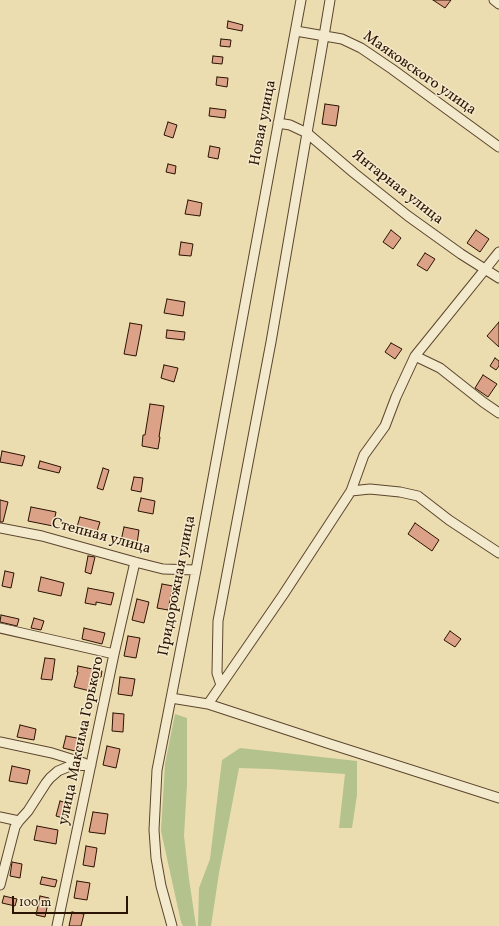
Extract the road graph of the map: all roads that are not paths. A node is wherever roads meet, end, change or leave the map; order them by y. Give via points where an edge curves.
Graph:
1 (301, 0) edge
2 (330, 0) edge
3 (494, 0) edge
4 (499, 4) edge
5 (296, 31) junction
6 (324, 36) junction
7 (278, 123) junction
8 (306, 133) junction
9 (499, 146) edge
10 (254, 251) joint
11 (499, 252) edge
12 (485, 268) junction
13 (499, 278) edge
14 (415, 356) junction
15 (499, 413) edge
16 (351, 491) junction
17 (0, 528) edge
18 (499, 553) edge
19 (135, 562) junction
20 (196, 570) junction
21 (0, 628) edge
22 (114, 654) junction
23 (221, 685) junction
24 (171, 698) junction
25 (208, 704) junction
26 (0, 742) edge
27 (91, 765) junction
28 (499, 798) edge
29 (0, 817) edge
30 (19, 821) junction
31 (0, 885) edge
32 (57, 926) edge
33 (172, 926) edge

1 - 5 street, Новая улица
2 - 6 street
3 - 4 street
5 - 6 street, Маяковского улица
5 - 7 street, Новая улица
6 - 8 street
6 - 9 street, Маяковского улица via 342,39 361,48
7 - 8 street, Янтарная улица via 290,125
7 - 10 street, Новая улица
8 - 12 street, Янтарная улица via 408,216
8 - 23 street via 271,342 218,621 218,673
10 - 20 street, Придорожная улица
11 - 12 street
12 - 13 street, Янтарная улица
12 - 14 street
14 - 15 street via 440,368
14 - 16 street via 385,426 364,454
16 - 18 street via 370,489 418,496
16 - 23 street
17 - 19 street, Степная улица via 42,536
19 - 20 street, Степная улица via 163,568
19 - 22 street, улица Максима Горького
20 - 24 street, Придорожная улица
21 - 22 street
22 - 27 street, улица Максима Горького
23 - 25 street
24 - 25 street
24 - 33 street, Придорожная улица via 157,770 154,830 161,886
25 - 28 street
26 - 27 street
27 - 30 street via 70,766 58,771 46,783
27 - 32 street, улица Максима Горького
29 - 30 street
30 - 31 street via 15,827

